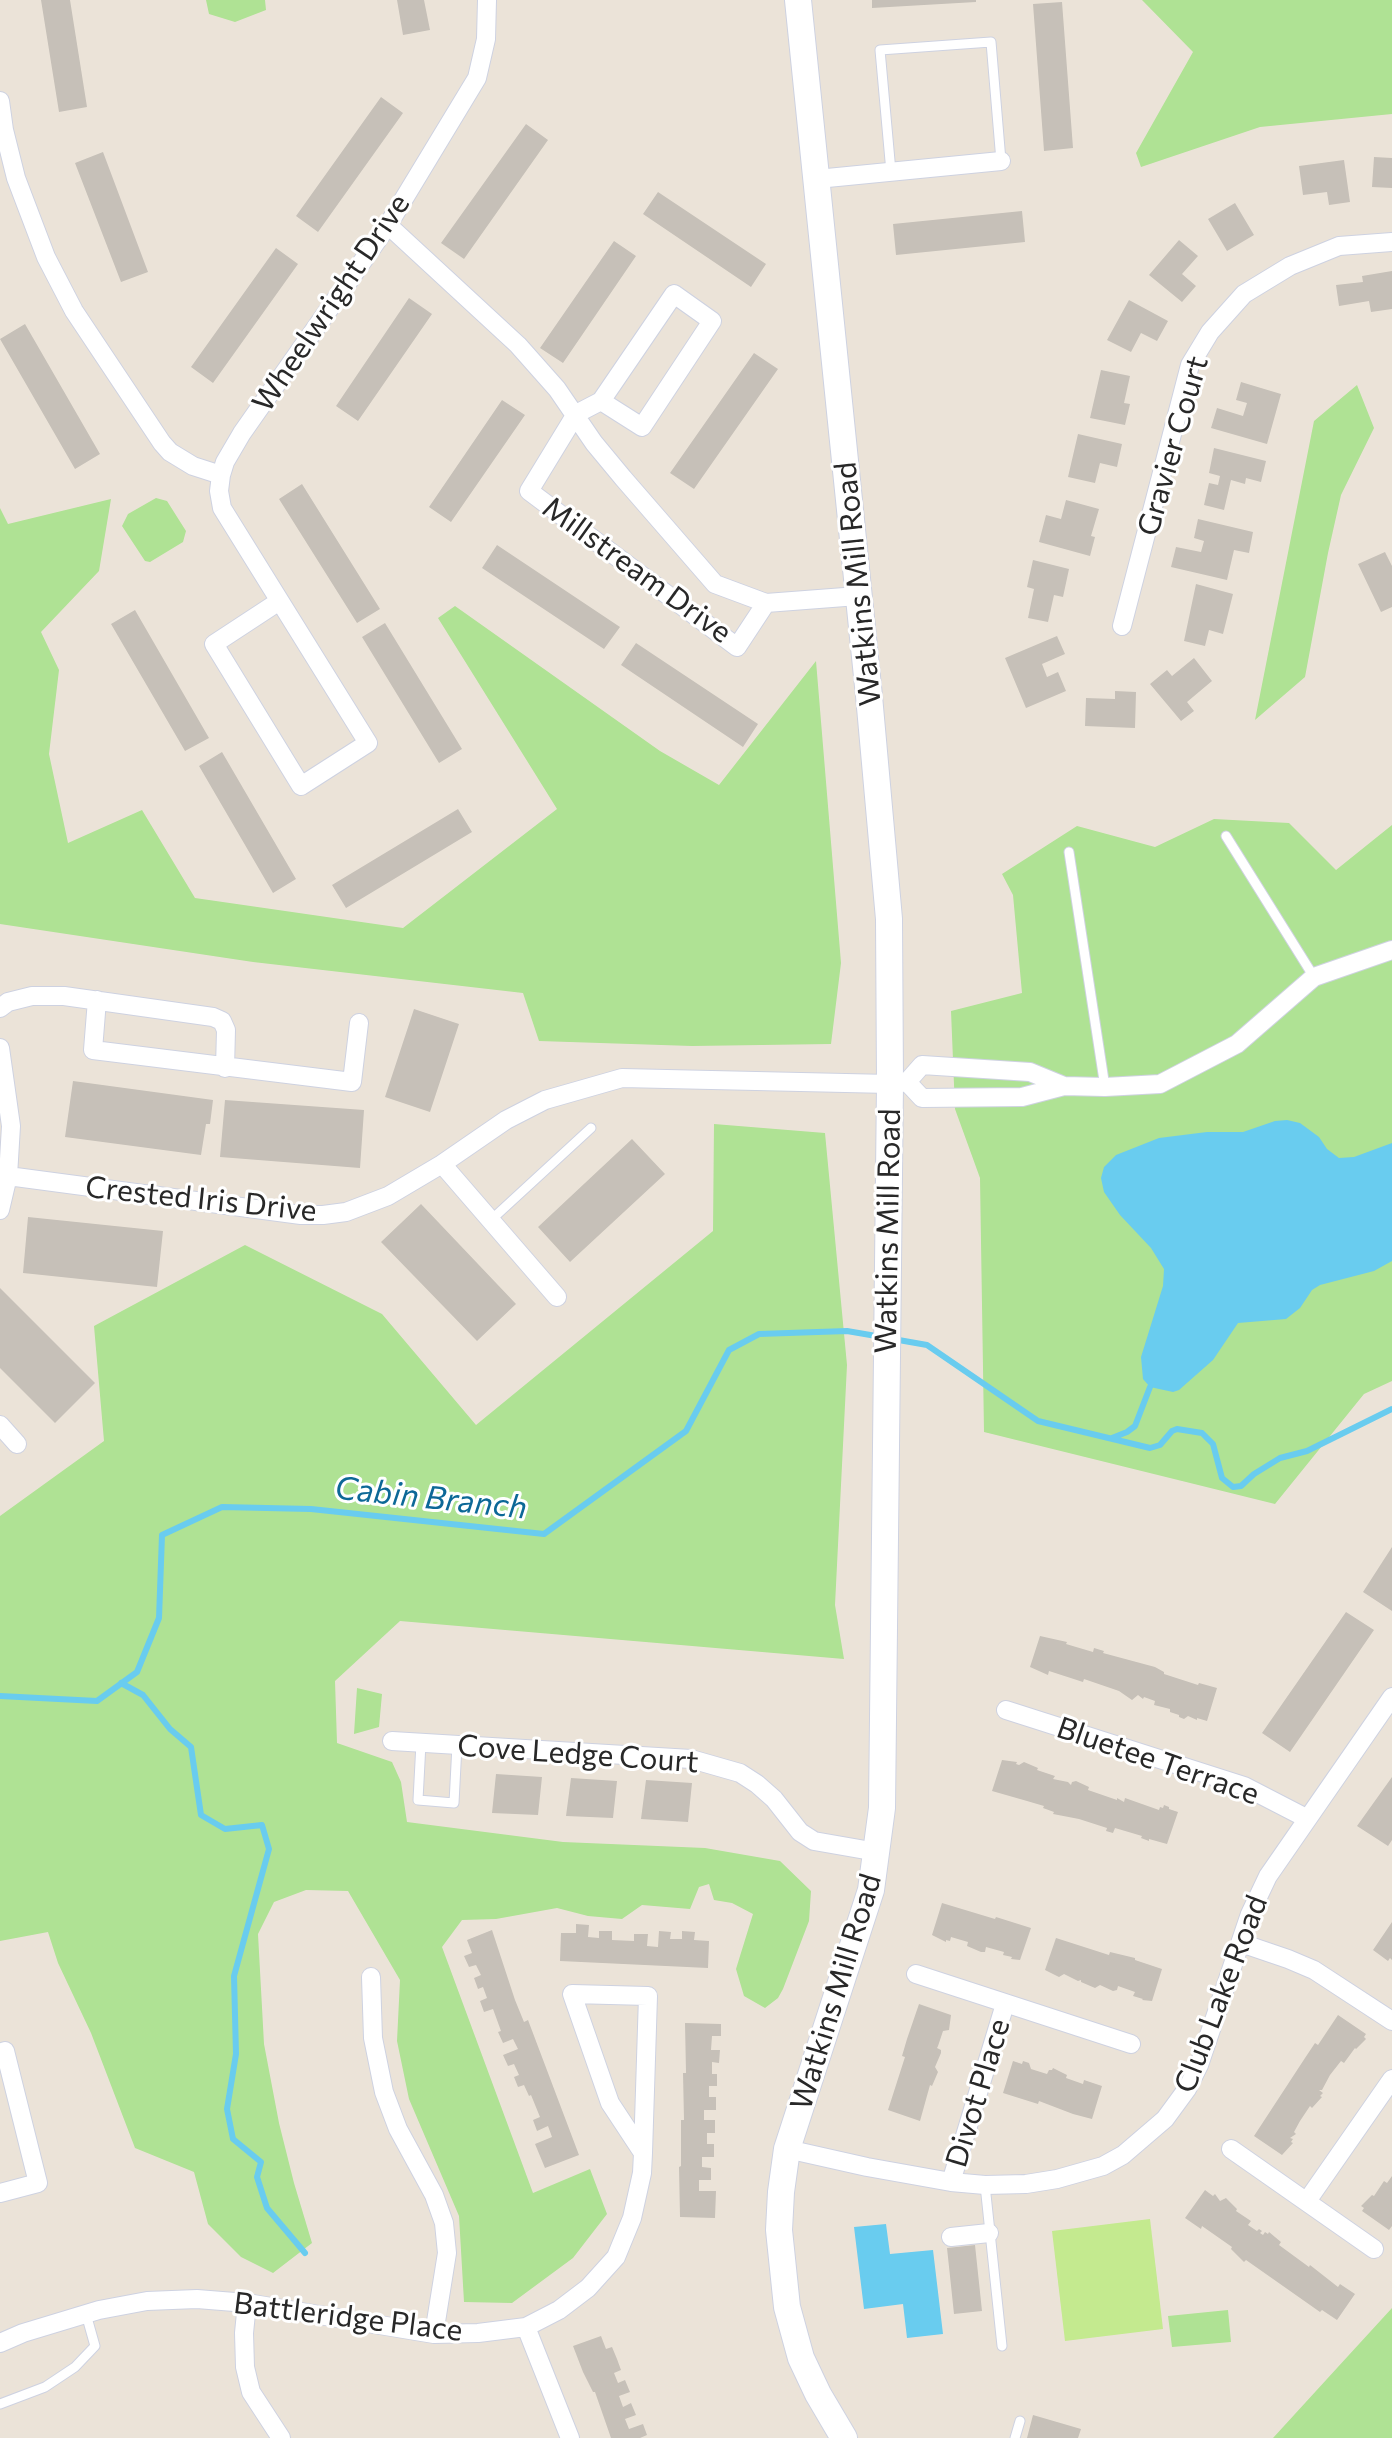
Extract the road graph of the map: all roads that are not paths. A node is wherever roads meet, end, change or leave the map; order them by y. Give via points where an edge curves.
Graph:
1 (487, 0) edge
2 (798, 0) edge
3 (0, 101) edge
4 (1001, 161) joint
5 (891, 172) junction
6 (817, 179) junction
7 (388, 225) junction
8 (1392, 242) edge
9 (601, 401) junction
10 (576, 414) junction
11 (221, 475) junction
12 (858, 596) junction
13 (278, 602) junction
14 (766, 603) junction
15 (1122, 626) dead end
16 (1226, 836) dead end
17 (1069, 852) dead end
18 (1392, 950) edge
19 (1314, 977) junction
20 (97, 1000) junction
21 (0, 1008) edge
22 (359, 1023) dead end
23 (0, 1048) edge
24 (225, 1068) junction
25 (898, 1083) junction
26 (1064, 1086) junction
27 (1105, 1087) junction
28 (591, 1128) dead end
29 (442, 1164) junction
30 (8, 1176) junction
31 (0, 1210) edge
32 (491, 1220) junction
33 (557, 1297) dead end
34 (0, 1425) edge
35 (17, 1444) dead end
36 (1392, 1697) edge
37 (1006, 1710) dead end
38 (392, 1741) dead end
39 (421, 1743) junction
40 (457, 1745) junction
41 (1306, 1818) junction
42 (877, 1852) junction
43 (1241, 1943) junction
44 (916, 1974) dead end
45 (371, 1977) dead end
46 (1005, 2004) junction
47 (1392, 2021) edge
48 (1131, 2044) dead end
49 (0, 2053) edge
50 (1392, 2079) edge
51 (787, 2149) junction
52 (1231, 2149) dead end
53 (643, 2153) junction
54 (951, 2182) junction
55 (985, 2185) junction
56 (0, 2193) edge
57 (1307, 2201) junction
58 (989, 2233) junction
59 (951, 2237) dead end
60 (1374, 2249) dead end
61 (247, 2303) junction
62 (86, 2314) junction
63 (526, 2327) junction
64 (434, 2334) junction
65 (0, 2343) edge
66 (1002, 2346) dead end
67 (0, 2404) edge
68 (1020, 2421) dead end
69 (840, 2437) edge
70 (281, 2438) edge
71 (570, 2438) edge
72 (1015, 2438) edge

1 - 7 street, Wheelwright Drive via 477,78
2 - 6 street, Watkins Mill Road
3 - 11 street via 16,178 46,257 74,311 170,452
4 - 5 street
4 - 5 lane via 991,42 880,50
5 - 6 street
6 - 12 street, Watkins Mill Road
7 - 10 street, Millstream Drive via 518,345
7 - 11 street, Wheelwright Drive via 242,433
8 - 15 street, Gravier Court via 1339,246 1290,266 1244,294 1210,332 1190,365
9 - 9 street via 674,294 712,321 642,427
9 - 10 street
10 - 14 street, Millstream Drive via 594,443 715,584
10 - 14 street, Millstream Drive via 529,491 737,647
11 - 13 street via 222,508
12 - 14 street, Millstream Drive
12 - 25 street, Watkins Mill Road via 886,871
13 - 13 street via 368,743 301,786 214,644
16 - 19 lane
17 - 27 lane
18 - 19 street
19 - 27 street via 1237,1044 1160,1084
20 - 21 street via 32,996
20 - 24 street via 222,1021
20 - 24 street via 93,1050
22 - 24 street via 352,1082
23 - 30 street via 11,1126
25 - 26 street via 922,1098 1022,1097
25 - 26 street via 922,1065 1030,1072
25 - 29 street, Crested Iris Drive via 622,1078 545,1100
25 - 42 street, Watkins Mill Road via 888,1286 883,1767
26 - 27 street
28 - 32 lane
29 - 30 street, Crested Iris Drive via 388,1196 323,1215
29 - 32 street
30 - 31 street
32 - 33 street
34 - 35 street
36 - 41 street, Club Lake Road
37 - 41 street, Bluetee Terrace via 1244,1786
38 - 39 street, Cove Ledge Court
39 - 40 street, Cove Ledge Court
39 - 40 lane via 418,1800 454,1803
40 - 42 street, Cove Ledge Court via 691,1759 740,1773 757,1784 814,1841
41 - 43 street, Club Lake Road via 1268,1876
42 - 51 street, Watkins Mill Road via 863,1920
43 - 47 street via 1314,1970
43 - 55 street, Club Lake Road via 1199,2065 1165,2119 1103,2166 1042,2181
44 - 46 street, Divot Place
45 - 64 street via 373,2038 384,2092 444,2223 447,2253
46 - 48 street, Divot Place
46 - 54 street, Divot Place
49 - 56 street via 5,2051 38,2183
50 - 57 street
51 - 54 street, Club Lake Road
51 - 69 street, Watkins Mill Road via 779,2230 787,2307 801,2358
52 - 57 street
53 - 53 street, Battleridge Place via 648,1996 572,1994 610,2103
53 - 63 street, Battleridge Place via 632,2218 616,2257 588,2288
54 - 55 street, Club Lake Road
55 - 58 lane
57 - 60 street
58 - 59 street
58 - 66 lane
61 - 62 street, Battleridge Place via 147,2301
61 - 64 street, Battleridge Place
61 - 70 street via 245,2367 251,2392
62 - 65 street, Battleridge Place
62 - 67 lane via 95,2346 75,2367 45,2387
63 - 64 street, Battleridge Place
63 - 71 street
68 - 72 lane

